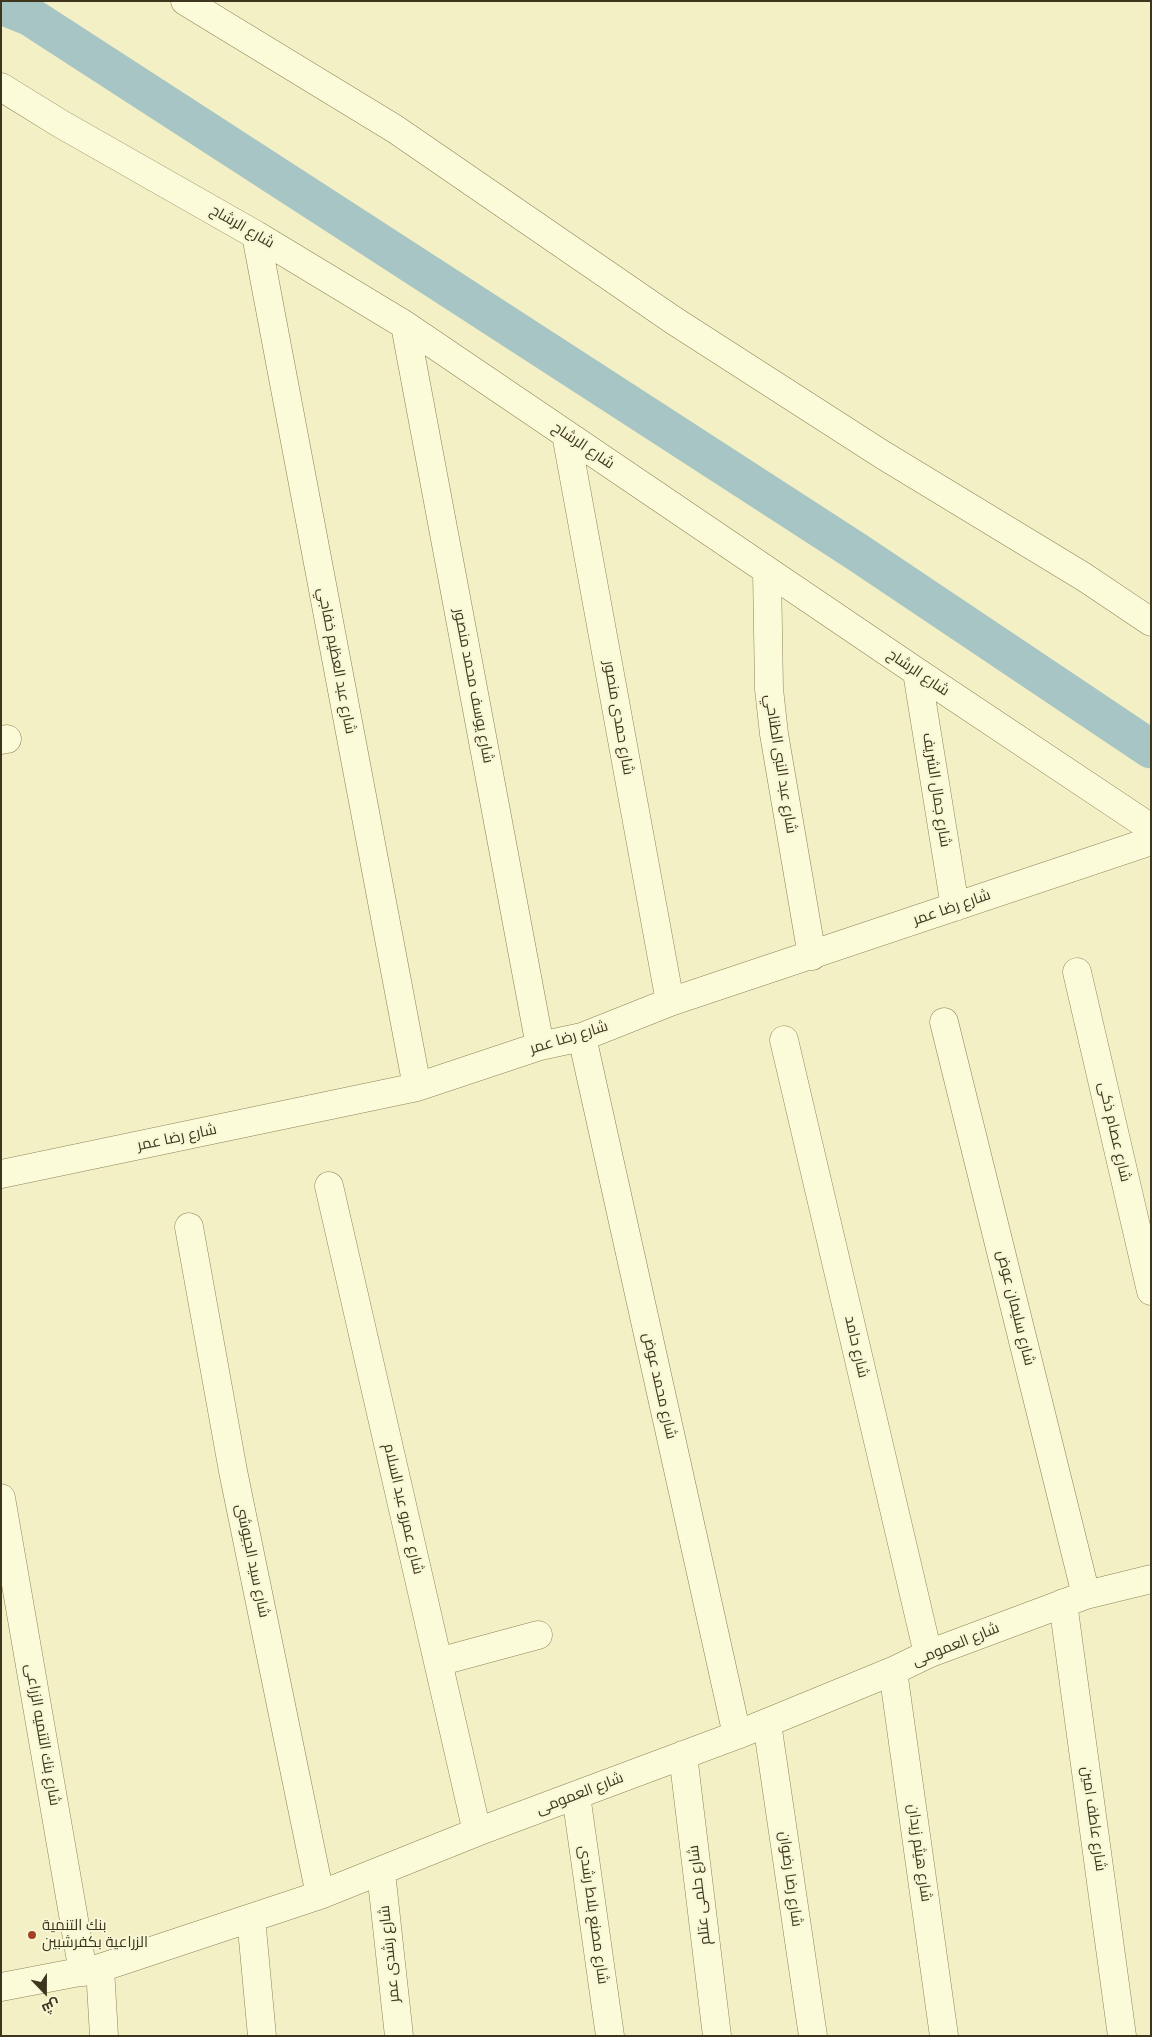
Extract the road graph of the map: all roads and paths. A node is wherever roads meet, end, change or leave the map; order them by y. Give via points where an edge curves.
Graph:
1 (185, 1) edge
2 (1, 87) edge
3 (256, 235) junction
4 (405, 325) junction
5 (566, 434) junction
6 (767, 571) junction
7 (1151, 622) edge
8 (917, 672) junction
9 (1151, 828) edge
10 (1151, 841) edge
11 (955, 907) junction
12 (812, 956) junction
13 (1077, 972) dead end
14 (670, 1002) junction
15 (944, 1022) dead end
16 (582, 1037) junction
17 (784, 1040) dead end
18 (540, 1046) junction
19 (417, 1087) junction
20 (1, 1174) edge
21 (329, 1186) dead end
22 (189, 1227) dead end
23 (1151, 1291) edge
24 (2, 1507) edge
25 (1151, 1579) edge
26 (1074, 1599) junction
27 (538, 1635) dead end
28 (928, 1654) junction
29 (438, 1662) junction
30 (894, 1671) junction
31 (767, 1723) junction
32 (737, 1735) junction
33 (683, 1755) junction
34 (576, 1795) junction
35 (477, 1832) junction
36 (381, 1872) junction
37 (320, 1895) junction
38 (251, 1918) junction
39 (92, 1970) junction
40 (1, 1987) edge
41 (104, 2036) edge
42 (262, 2036) edge
43 (399, 2036) edge
44 (610, 2036) edge
45 (717, 2036) edge
46 (813, 2036) edge
47 (944, 2036) edge
48 (1122, 2036) edge

1 - 7 street via 395,129 673,320 883,455 1084,576
2 - 3 street, شارع الرشاح
3 - 4 street, شارع الرشاح
3 - 19 street, شارع عبد العظيم خفاجي
4 - 5 street, شارع الرشاح
4 - 18 street, شارع يوسف محمد منصور
5 - 6 street, شارع الرشاح
5 - 14 street, شارع حمدى منصور
6 - 8 street, شارع الرشاح
6 - 12 street, شارع عبد النبى الطناحي via 770,698
8 - 9 street, شارع الرشاح
8 - 11 street, شارع جمال الشريف
10 - 11 street, شارع رضا عمر
11 - 12 street, شارع رضا عمر
12 - 14 street, شارع رضا عمر
13 - 23 street, شارع عصام ذكى
14 - 16 street, شارع رضا عمر
15 - 26 street, شارع سليمان عوض
16 - 18 street, شارع رضا عمر
16 - 32 street, شارع محمد عوض
17 - 28 street, شارع حامد
18 - 19 street, شارع رضا عمر
19 - 20 street, شارع رضا عمر
21 - 29 street, شارع عمرو عبد السلام
22 - 37 street, شارع سيد الجيوشى via 233,1471
24 - 39 street, شارع بنك التنميه الزراعى
25 - 26 street, شارع العمومى
26 - 28 street, شارع العمومى
26 - 48 street, شارع عاطف امين
27 - 29 street
28 - 30 street, شارع العمومى
29 - 35 street, شارع عمرو عبد السلام
30 - 31 street, شارع العمومى
30 - 47 street, شارع هيثم زيدان
31 - 32 street, شارع العمومى
31 - 46 street, شارع رضا رضوان
32 - 33 street, شارع العمومى
33 - 34 street, شارع العمومى
33 - 45 street, شارع حلمى عتلم
34 - 35 street, شارع العمومى
34 - 44 street, شارع مصنع بلاط رشدى
35 - 36 street, شارع العمومى
36 - 37 street, شارع العمومى
36 - 43 street, شارع رشدى عمر
37 - 38 street, شارع العمومى
38 - 39 street, شارع العمومى
38 - 42 street
39 - 40 street, شارع العمومى
39 - 41 street, شارع بنك التنميه الزراعى

